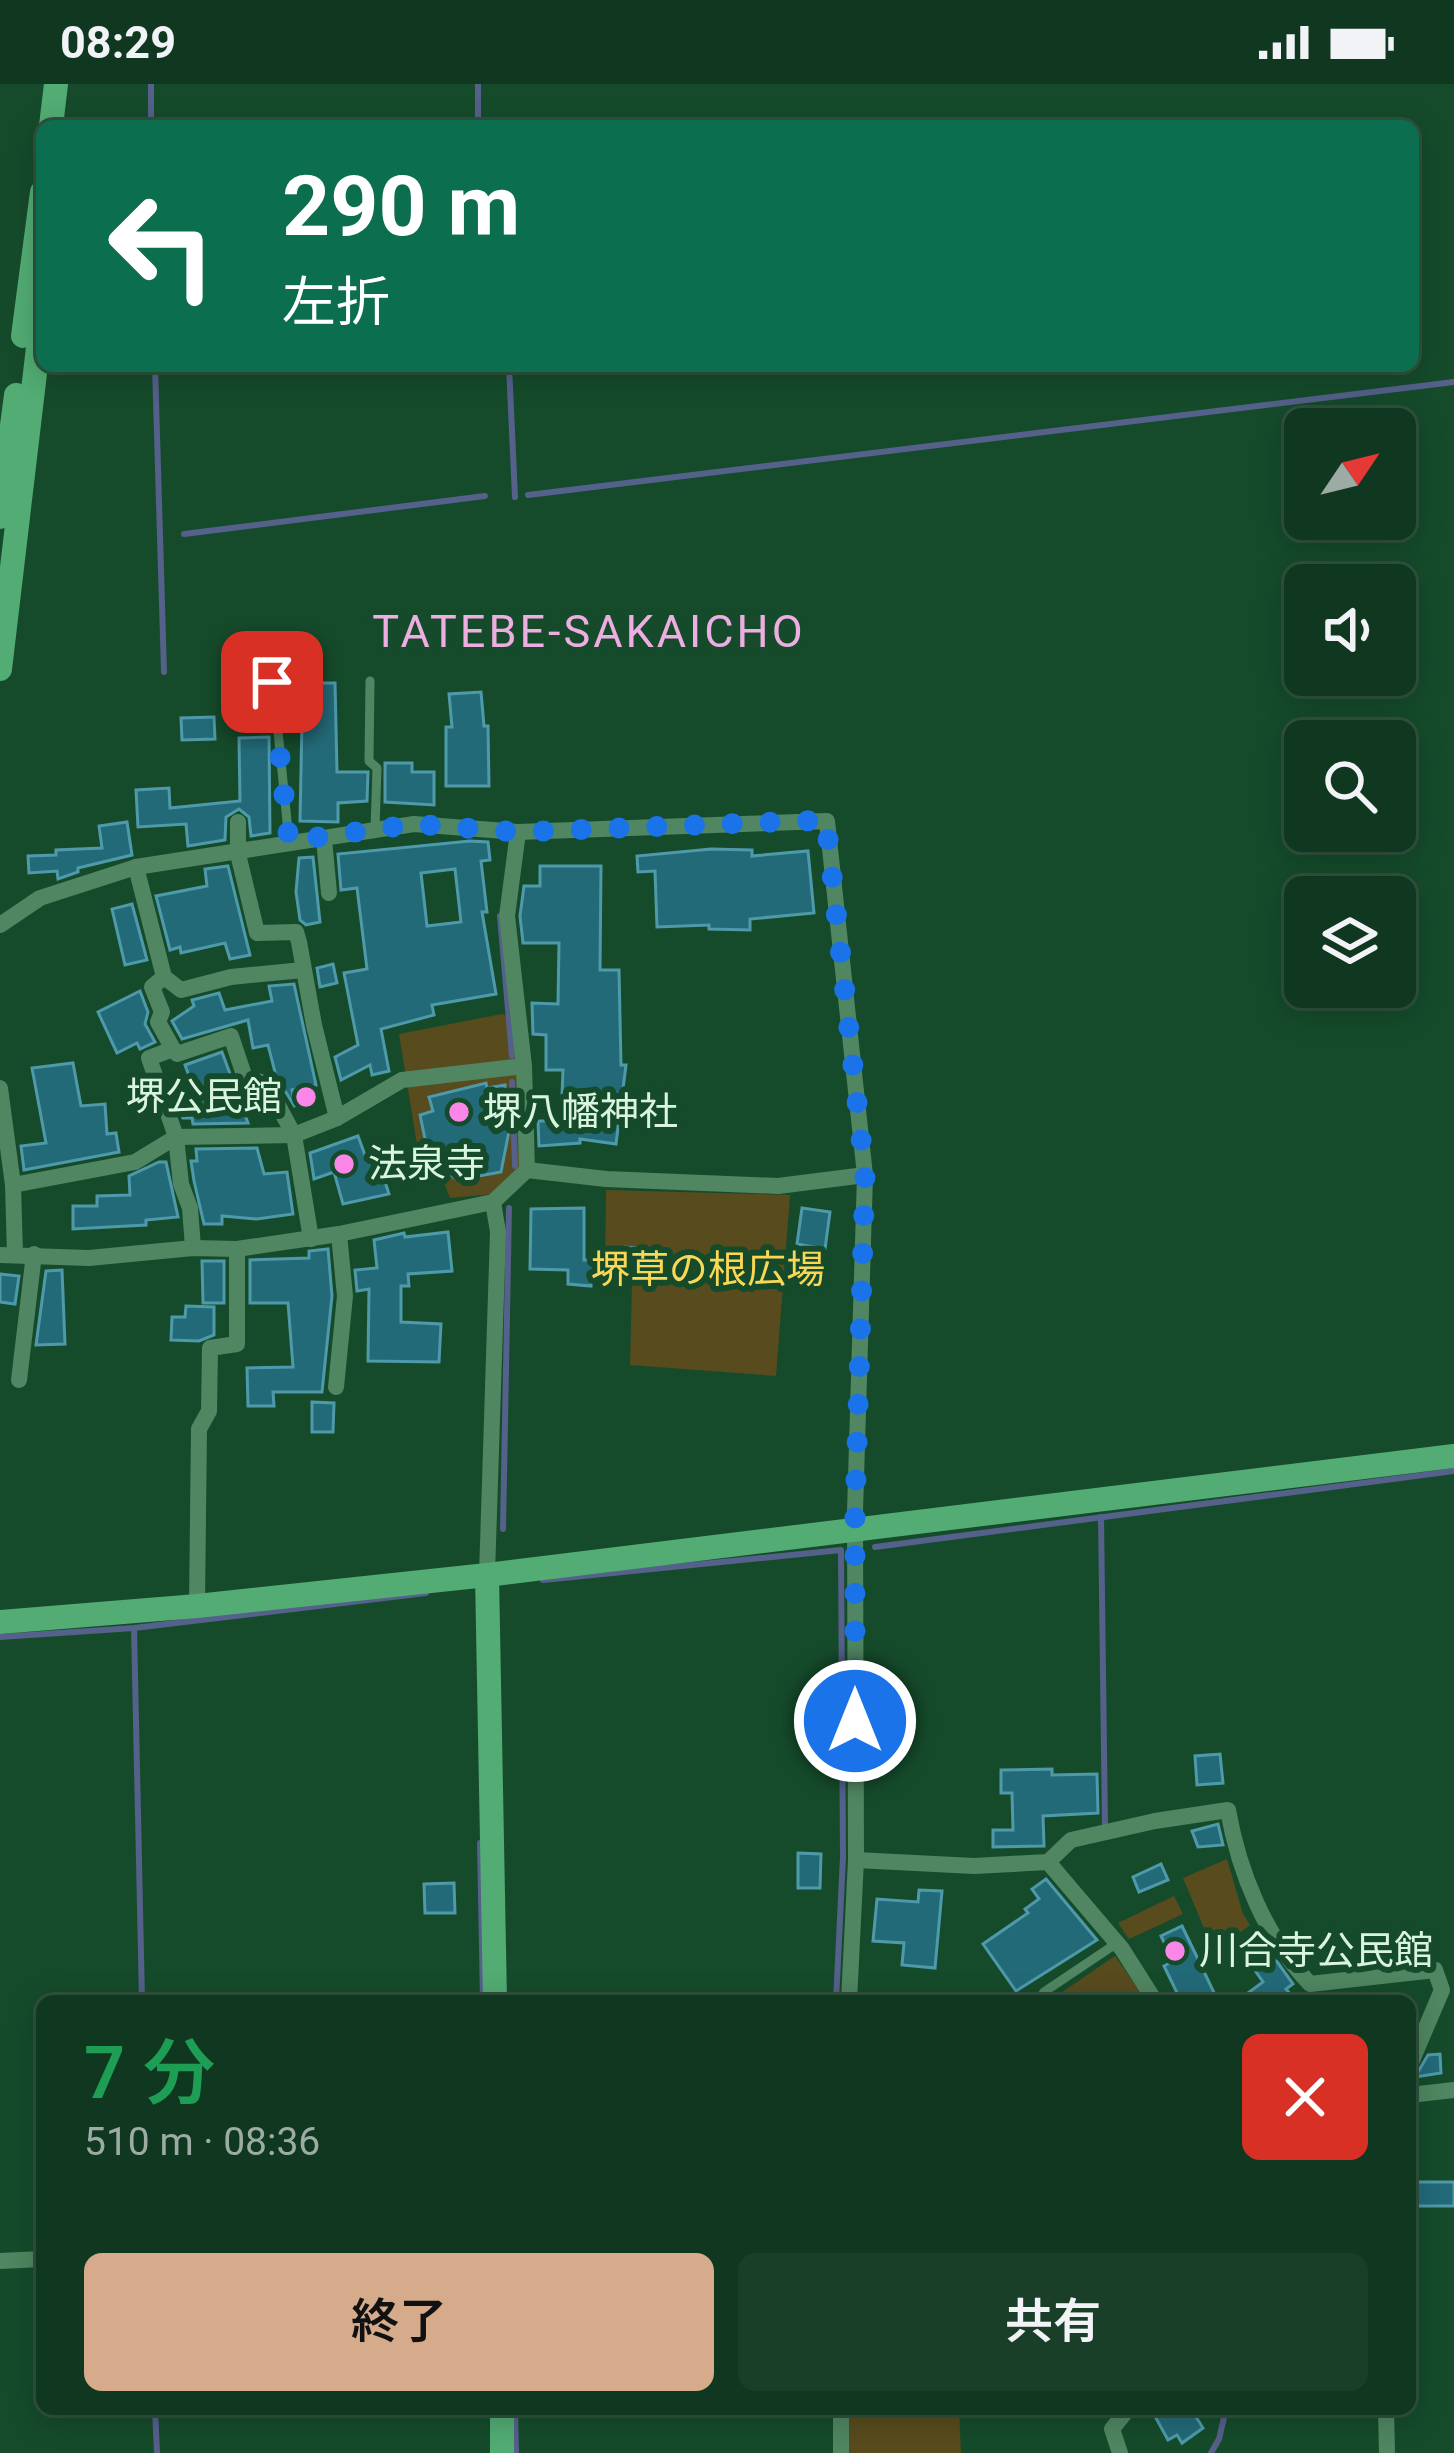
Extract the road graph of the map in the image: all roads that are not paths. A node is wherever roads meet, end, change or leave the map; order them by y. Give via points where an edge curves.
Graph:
1 (56, 84) edge
2 (69, 84) edge
3 (51, 120) edge
4 (65, 120) edge
5 (36, 238) edge
6 (36, 365) edge
7 (0, 517) edge
8 (0, 669) edge
9 (370, 681) dead end
10 (272, 682) dead end
11 (238, 821) dead end
12 (374, 831) junction
13 (518, 832) junction
14 (324, 839) junction
15 (289, 841) junction
16 (238, 854) junction
17 (136, 867) junction
18 (328, 893) dead end
19 (0, 926) edge
20 (303, 970) junction
21 (164, 977) junction
22 (173, 1048) junction
23 (524, 1066) junction
24 (0, 1088) edge
25 (338, 1118) junction
26 (294, 1135) junction
27 (176, 1137) junction
28 (527, 1170) junction
29 (865, 1175) junction
30 (13, 1185) junction
31 (493, 1202) junction
32 (339, 1234) junction
33 (311, 1238) junction
34 (193, 1248) junction
35 (237, 1249) junction
36 (34, 1254) junction
37 (7, 1255) edge
38 (19, 1380) dead end
39 (336, 1388) dead end
40 (1454, 1456) edge
41 (855, 1529) junction
42 (487, 1575) junction
43 (196, 1606) junction
44 (0, 1622) edge
45 (856, 1860) junction
46 (1048, 1862) junction
47 (1117, 1943) junction
48 (1308, 1992) edge
49 (495, 1995) edge
50 (849, 1995) edge
51 (1042, 1995) edge
52 (1151, 1995) edge
53 (1416, 2051) edge
54 (1454, 2090) edge
55 (1416, 2094) edge
56 (36, 2259) edge
57 (0, 2261) edge
58 (502, 2415) edge
59 (841, 2415) edge
60 (1123, 2415) edge
61 (1386, 2415) edge
62 (502, 2453) edge
63 (841, 2453) edge
64 (1120, 2453) edge
65 (1387, 2453) edge

1 - 3 street
2 - 4 street
5 - 7 street
6 - 8 street
9 - 12 lane
10 - 15 lane
11 - 16 street
12 - 13 street via 414,824
12 - 14 street
13 - 23 street via 507,916
13 - 29 street via 826,820
14 - 15 street
14 - 18 street
15 - 16 street
16 - 17 street
16 - 20 street via 257,933 296,932
17 - 19 street via 40,898
17 - 21 street
20 - 21 street via 181,990
20 - 25 street
21 - 22 street via 152,987
22 - 26 street via 177,1054 231,1036 245,1078 266,1083
22 - 27 street via 148,1058
23 - 25 street via 402,1080
23 - 28 street
24 - 30 street
25 - 26 street
26 - 27 street
26 - 33 street
27 - 30 street via 135,1162
27 - 34 street
28 - 29 street via 778,1186
28 - 31 street
29 - 41 street
30 - 37 street
31 - 32 street
31 - 42 street
32 - 33 street
32 - 39 street via 345,1296
33 - 35 street
34 - 35 street
34 - 36 street via 88,1258
35 - 43 street via 237,1344 210,1348 208,1412 199,1429
36 - 37 street
36 - 38 street
40 - 41 street
41 - 42 street
41 - 45 street
42 - 43 street
42 - 49 street
43 - 44 street
45 - 46 street
45 - 50 street
46 - 47 street
46 - 48 street via 1071,1840 1228,1810 1258,1907
47 - 51 lane
47 - 52 street
48 - 53 street via 1436,1970 1442,1990
54 - 55 street
56 - 57 street
58 - 62 street
59 - 63 street
60 - 64 street via 1112,2429
61 - 65 street

